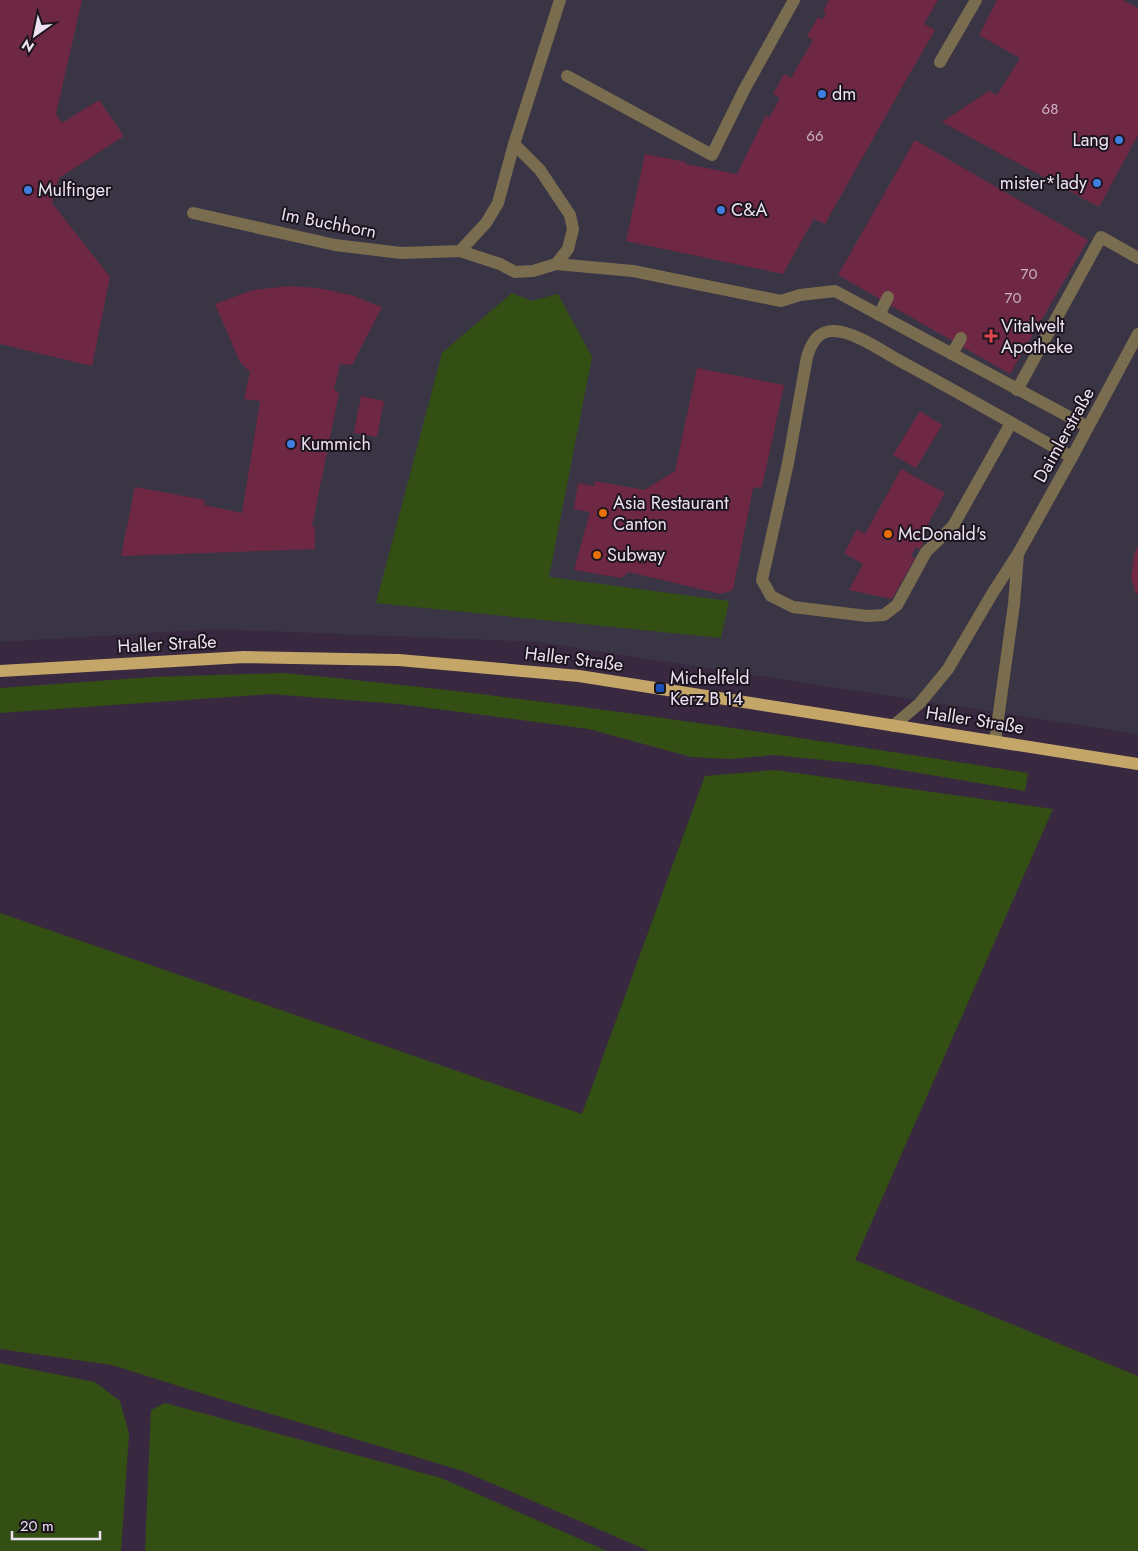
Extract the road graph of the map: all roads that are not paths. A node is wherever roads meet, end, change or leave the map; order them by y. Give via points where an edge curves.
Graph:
1 (560, 0) edge
2 (794, 0) edge
3 (976, 0) edge
4 (940, 62) dead end
5 (566, 76) dead end
6 (514, 144) junction
7 (193, 213) dead end
8 (460, 251) junction
9 (1138, 258) edge
10 (556, 264) junction
11 (888, 297) dead end
12 (879, 315) junction
13 (1138, 334) edge
14 (961, 338) dead end
15 (952, 354) junction
16 (1018, 390) junction
17 (1011, 423) junction
18 (1088, 427) junction
19 (1072, 457) junction
20 (1018, 552) junction
21 (0, 671) edge
22 (893, 726) junction
23 (995, 741) junction
24 (1138, 764) edge

1 - 6 street
2 - 5 street via 712,155
3 - 4 street
6 - 8 street via 498,203 486,223
6 - 10 street via 540,170 570,215 574,229 568,249
7 - 8 street, Im Buchhorn via 335,245 401,253
8 - 10 street, Im Buchhorn via 515,272
9 - 16 street via 1100,237
10 - 12 street via 633,271 782,301 800,295 835,291
11 - 12 street
12 - 15 street
13 - 18 street, Daimlerstraße
14 - 15 street
15 - 16 street
16 - 18 street
17 - 17 street via 852,335 828,331 811,343 762,580 771,596 793,607 884,615 897,605 926,552 953,526
17 - 19 street
18 - 19 street, Daimlerstraße
19 - 20 street, Daimlerstraße
20 - 22 street, Daimlerstraße via 948,670 920,703
20 - 23 street, Daimlerstraße
21 - 22 main road, Haller Straße via 244,658 399,660 579,676
22 - 23 main road, Haller Straße
23 - 24 main road, Haller Straße

